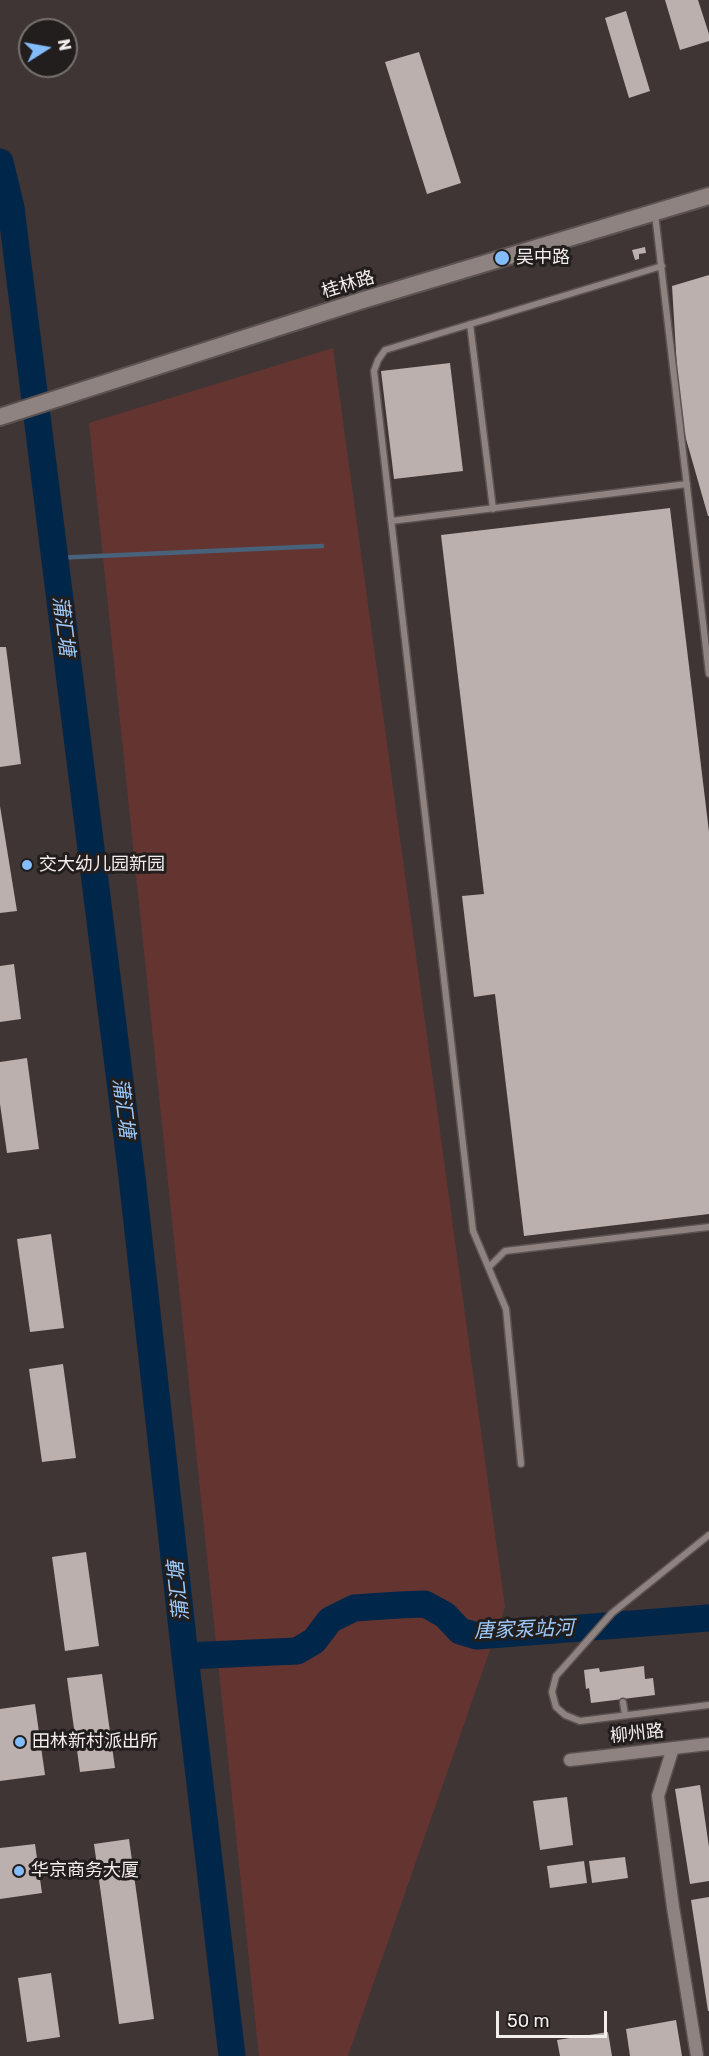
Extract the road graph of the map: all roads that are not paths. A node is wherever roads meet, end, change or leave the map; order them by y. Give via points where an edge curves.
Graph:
1 (709, 196) edge
2 (656, 213) junction
3 (662, 266) junction
4 (470, 324) junction
5 (0, 417) edge
6 (687, 484) junction
7 (493, 508) junction
8 (392, 521) junction
9 (709, 674) edge
10 (709, 1227) edge
11 (489, 1267) junction
12 (521, 1464) dead end
13 (709, 1534) edge
14 (624, 1702) dead end
15 (709, 1705) edge
16 (625, 1715) junction
17 (709, 1744) edge
18 (673, 1748) junction
19 (570, 1760) dead end
20 (697, 2056) edge

1 - 2 main road, 桂林路
2 - 3 lane
2 - 5 main road, 桂林路
3 - 4 lane
3 - 6 lane
4 - 7 lane
4 - 8 lane via 385,350 378,360 374,371
6 - 7 lane
6 - 9 lane
7 - 8 lane
8 - 11 lane via 472,1231
10 - 11 lane via 505,1251
11 - 12 lane via 506,1309
13 - 16 lane via 612,1613 556,1676 552,1692 556,1707 565,1715 580,1721
14 - 16 lane
15 - 16 lane
17 - 18 street, 柳州路
18 - 19 street, 柳州路
18 - 20 street via 658,1796

